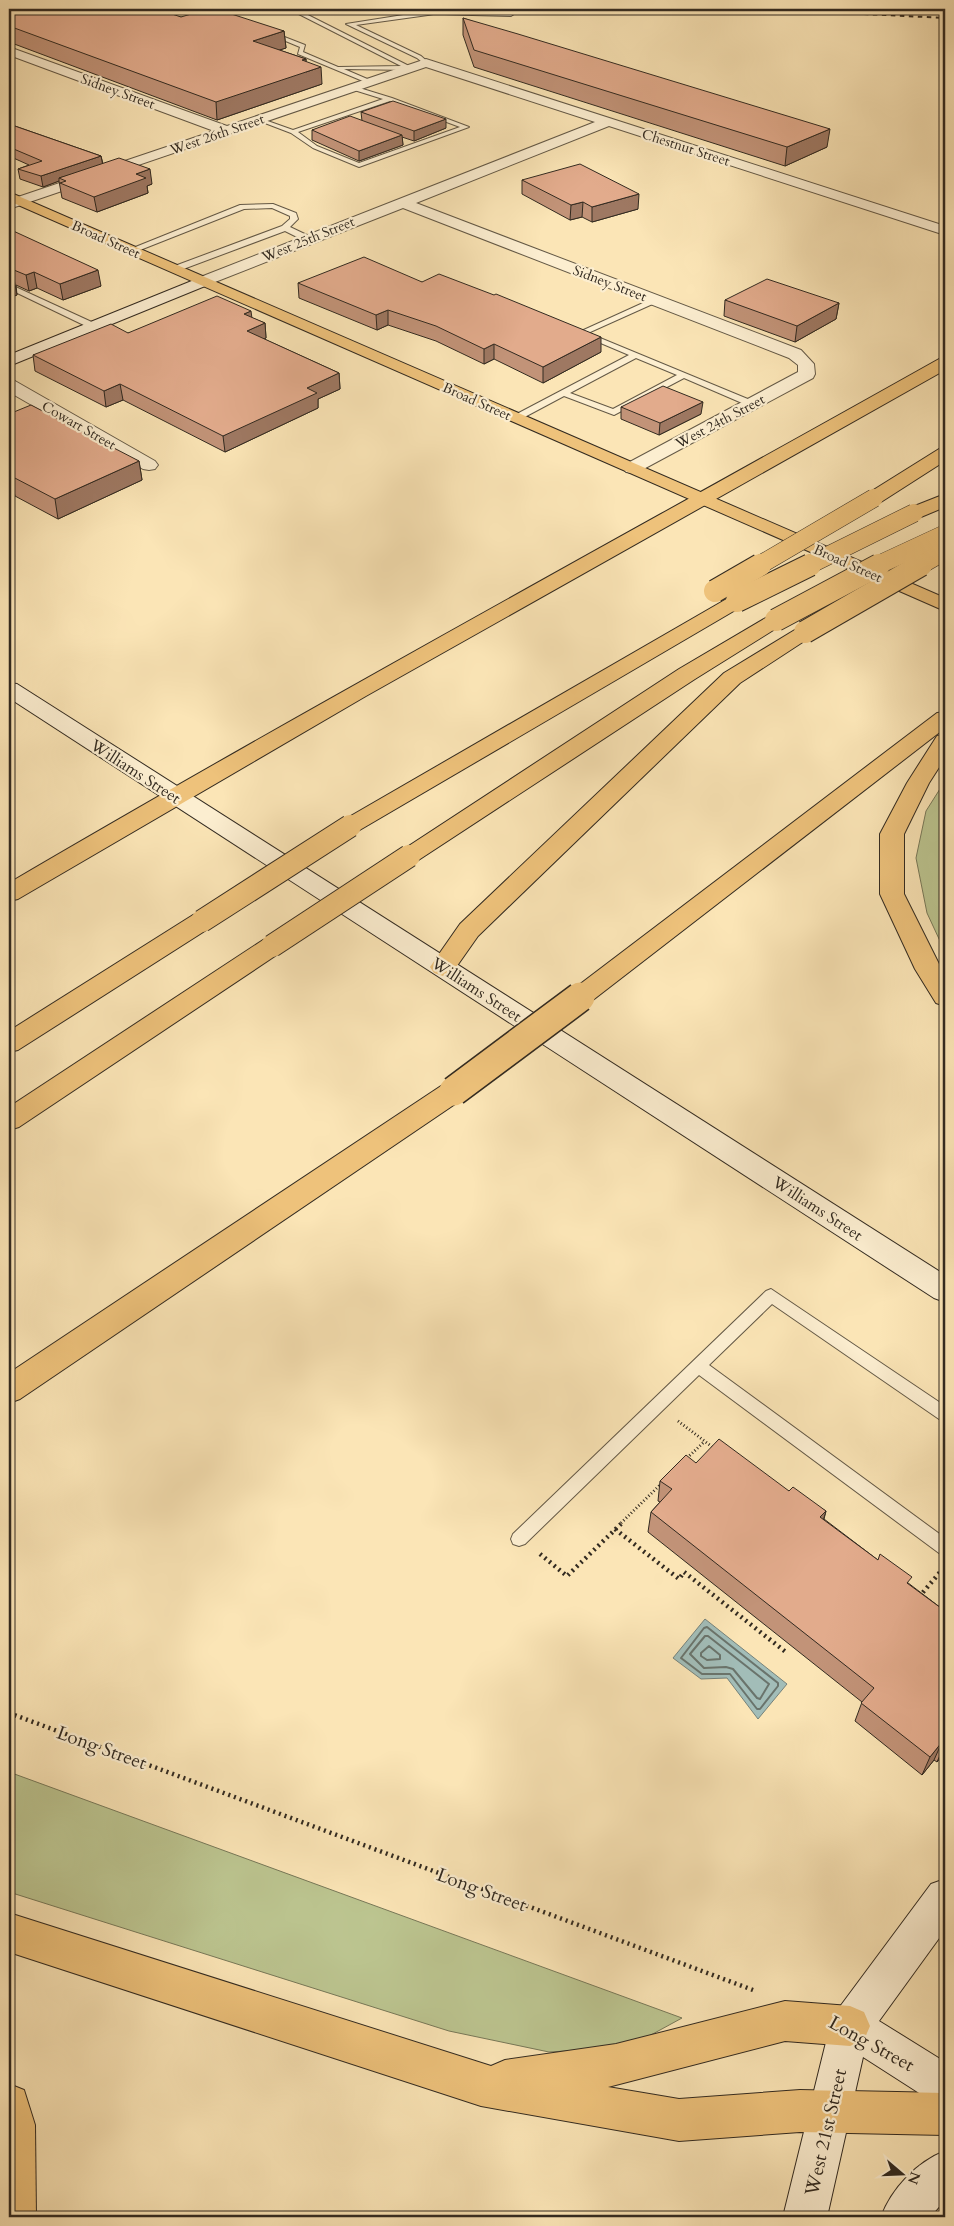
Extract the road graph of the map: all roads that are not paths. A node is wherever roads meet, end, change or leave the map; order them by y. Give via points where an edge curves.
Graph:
1 (197, 9) edge
2 (212, 9) edge
3 (292, 9) edge
4 (511, 14) edge
5 (198, 18) edge
6 (207, 18) edge
7 (341, 20) dead end
8 (350, 24) junction
9 (260, 30) edge
10 (9, 51) edge
11 (426, 63) junction
12 (333, 67) junction
13 (410, 68) junction
14 (370, 82) junction
15 (353, 88) junction
16 (390, 99) junction
17 (336, 117) junction
18 (260, 120) junction
19 (350, 122) edge
20 (608, 122) junction
21 (226, 131) junction
22 (293, 132) junction
23 (404, 142) edge
24 (413, 145) junction
25 (13, 201) edge
26 (401, 202) junction
27 (196, 226) junction
28 (284, 228) junction
29 (945, 231) edge
30 (308, 239) junction
31 (246, 243) junction
32 (132, 250) junction
33 (175, 269) junction
34 (204, 281) junction
35 (9, 286) edge
36 (654, 300) junction
37 (93, 326) junction
38 (636, 355) junction
39 (9, 361) edge
40 (945, 364) edge
41 (807, 374) joint
42 (684, 375) junction
43 (9, 385) edge
44 (563, 393) junction
45 (752, 404) junction
46 (516, 418) junction
47 (945, 453) edge
48 (149, 465) dead end
49 (632, 468) junction
50 (704, 500) junction
51 (945, 500) edge
52 (945, 534) edge
53 (945, 551) edge
54 (945, 605) edge
55 (9, 689) edge
56 (945, 718) edge
57 (945, 741) edge
58 (173, 795) junction
59 (350, 826) junction
60 (9, 892) edge
61 (443, 967) junction
62 (936, 975) edge
63 (945, 997) edge
64 (9, 1043) edge
65 (9, 1120) edge
66 (945, 1290) edge
67 (698, 1366) junction
68 (9, 1390) edge
69 (945, 1414) edge
70 (519, 1539) road end
71 (945, 1548) edge
72 (945, 1898) edge
73 (9, 1932) edge
74 (850, 2026) junction
75 (481, 2085) junction
76 (945, 2085) edge
77 (9, 2105) edge
78 (830, 2112) junction
79 (945, 2114) edge
80 (945, 2172) edge
81 (14, 2217) edge
82 (805, 2217) edge
83 (903, 2217) edge

1 - 2 lane
3 - 13 lane
4 - 8 lane via 435,12
5 - 6 lane
7 - 8 lane
8 - 11 lane
9 - 12 lane via 303,46 300,53
10 - 21 street, Sidney Street
11 - 13 street, West 26th Street
11 - 20 street, Chestnut Street
12 - 13 lane
12 - 14 lane
13 - 14 street, West 26th Street
14 - 15 street, West 26th Street
15 - 16 lane
15 - 18 street, West 26th Street
16 - 17 lane
16 - 24 lane via 466,127
17 - 19 lane
17 - 22 lane
18 - 21 street, West 26th Street
18 - 22 lane
20 - 26 street, West 25th Street
20 - 29 street, Chestnut Street
21 - 25 street, West 26th Street
22 - 24 lane via 315,147 359,165
23 - 24 lane
25 - 32 main road, Broad Street
26 - 30 street, West 25th Street
26 - 36 street, Sidney Street
27 - 28 lane via 244,207 263,206 293,215 294,219
27 - 31 lane via 215,224 252,210 270,211 281,216 282,220 262,229
27 - 32 lane
28 - 30 lane
28 - 31 lane
30 - 34 street, West 25th Street
31 - 33 lane
32 - 33 main road, Broad Street
33 - 34 main road, Broad Street
34 - 37 street, West 25th Street
34 - 46 main road, Broad Street
35 - 37 lane
36 - 38 lane via 580,333
36 - 41 street, Sidney Street via 795,354 806,364
37 - 39 street, West 25th Street
38 - 42 lane
38 - 44 lane
40 - 50 main road
41 - 45 street, West 24th Street
42 - 44 lane via 614,412
42 - 45 lane
43 - 48 street, Cowart Street via 37,405
44 - 46 lane
45 - 49 street, West 24th Street
46 - 49 main road, Broad Street
47 - 59 main road, bridge via 715,591
49 - 50 main road, Broad Street
50 - 54 main road, Broad Street
50 - 58 main road
51 - 59 main road, bridge via 737,601
52 - 65 main road, bridge via 868,570 687,674
53 - 61 main road, bridge via 732,678 469,930
55 - 58 street, Williams Street
56 - 68 main road, bridge via 454,1091
57 - 62 main road via 892,834 892,894
58 - 60 main road
58 - 61 street, Williams Street
59 - 64 main road, bridge
61 - 66 street, Williams Street
62 - 63 main road
67 - 69 lane via 772,1295
67 - 70 lane
67 - 71 lane
72 - 74 street, West 21st Street
73 - 75 main road
74 - 75 main road via 785,2021 616,2065
74 - 76 street, Long Street
74 - 78 street, West 21st Street
75 - 78 main road via 680,2120 800,2111
77 - 81 main road via 14,2125
78 - 79 main road
78 - 82 street, West 21st Street
80 - 83 street via 923,2191

